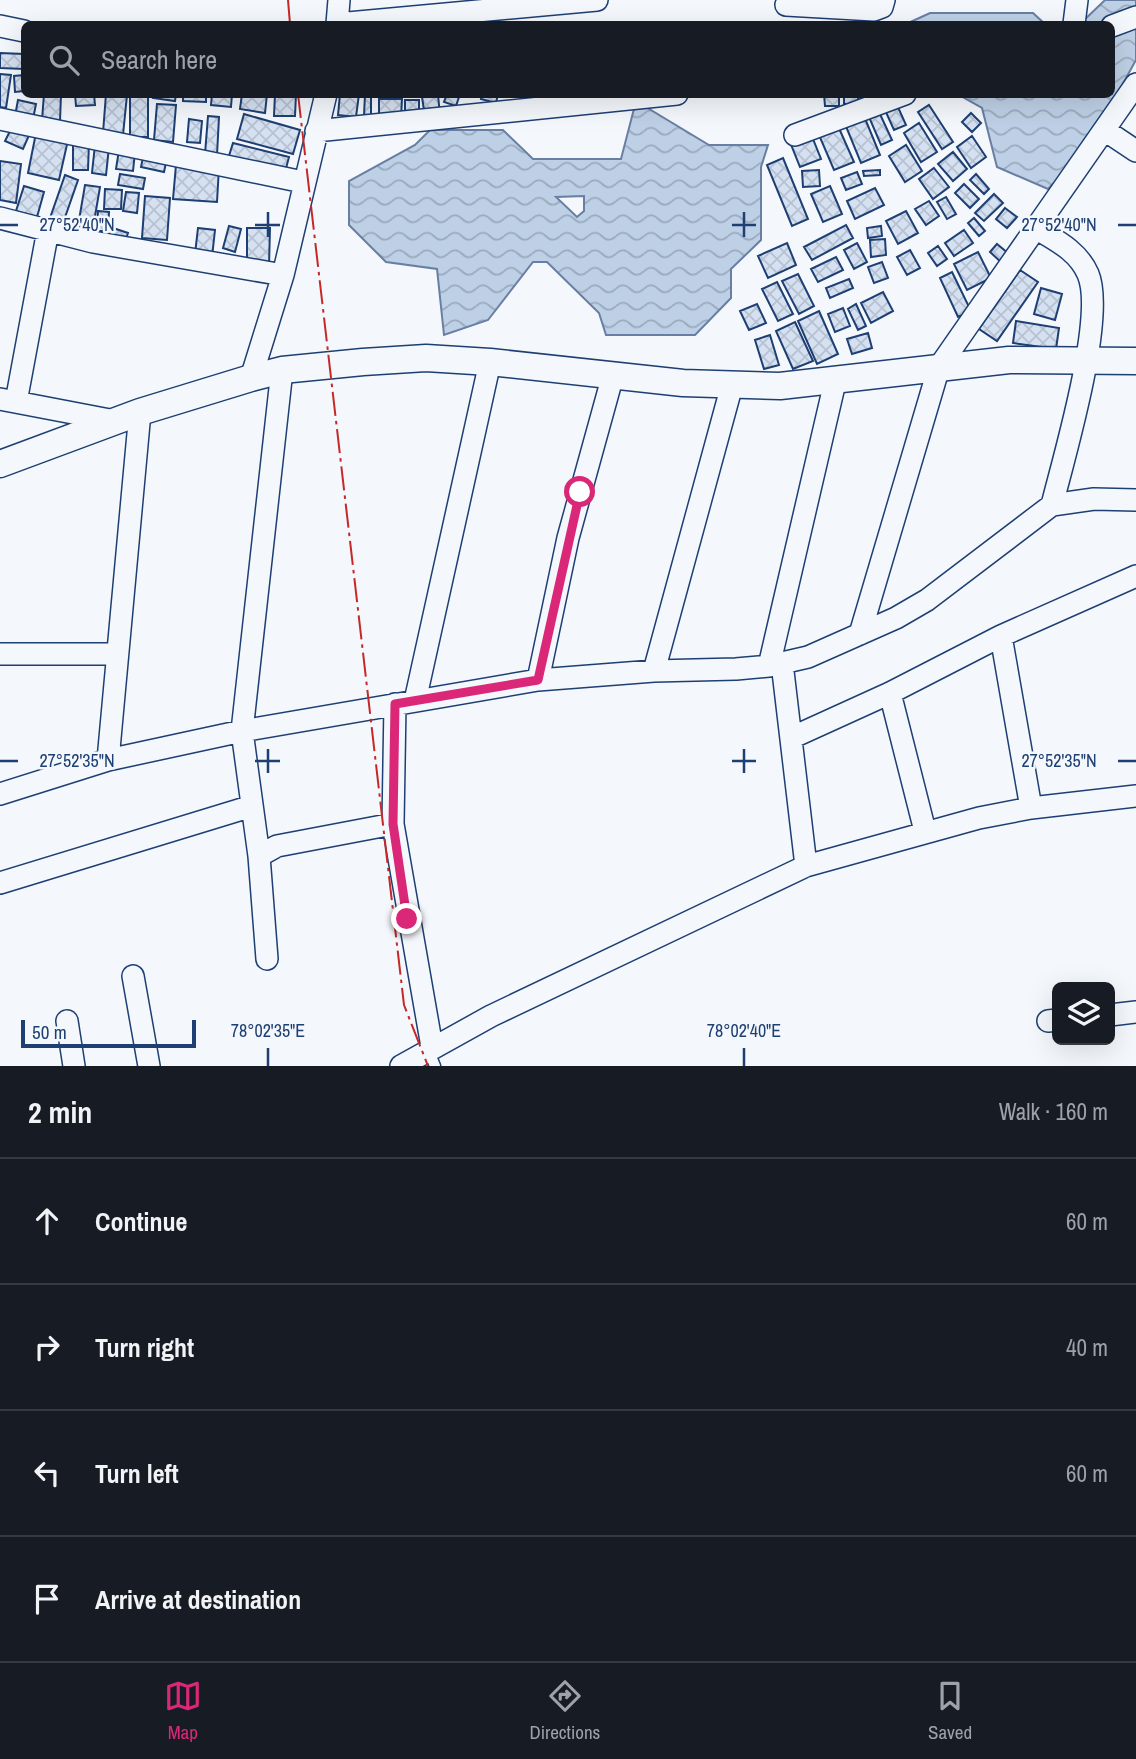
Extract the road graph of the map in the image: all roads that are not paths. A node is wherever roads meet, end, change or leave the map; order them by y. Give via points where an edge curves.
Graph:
1 (339, 0) edge
2 (597, 0) edge
3 (884, 0) edge
4 (1077, 0) edge
5 (785, 9) edge
6 (1136, 17) edge
7 (337, 21) edge
8 (370, 21) edge
9 (1074, 21) edge
10 (1115, 25) edge
11 (0, 26) edge
12 (21, 30) edge
13 (1136, 84) edge
14 (325, 98) edge
15 (638, 98) edge
16 (894, 98) edge
17 (0, 119) edge
18 (316, 131) junction
19 (1106, 131) junction
20 (795, 135) dead end
21 (1136, 151) edge
22 (303, 182) junction
23 (0, 219) edge
24 (1037, 229) junction
25 (48, 230) junction
26 (283, 275) junction
27 (1087, 358) junction
28 (1136, 361) edge
29 (490, 362) junction
30 (939, 367) junction
31 (282, 370) junction
32 (613, 375) junction
33 (251, 378) junction
34 (835, 382) junction
35 (732, 385) junction
36 (8, 400) edge
37 (140, 412) junction
38 (114, 421) junction
39 (0, 464) edge
40 (1136, 500) edge
41 (1052, 505) junction
42 (1136, 576) edge
43 (860, 634) junction
44 (1001, 636) junction
45 (0, 654) edge
46 (116, 654) junction
47 (775, 665) junction
48 (654, 671) junction
49 (538, 680) junction
50 (890, 693) junction
51 (405, 703) junction
52 (242, 732) junction
53 (791, 738) junction
54 (108, 760) junction
55 (0, 794) edge
56 (1136, 796) edge
57 (252, 806) junction
58 (1031, 807) junction
59 (393, 824) junction
60 (925, 831) junction
61 (259, 856) junction
62 (806, 866) junction
63 (0, 883) edge
64 (267, 959) dead end
65 (133, 976) dead end
66 (1136, 1012) edge
67 (1115, 1014) edge
68 (67, 1021) dead end
69 (432, 1054) edge
70 (74, 1066) edge
71 (149, 1066) edge
72 (401, 1066) edge

1 - 7 street
2 - 8 street
3 - 5 street via 882,7 874,10
4 - 9 street
6 - 10 street
11 - 12 street
13 - 19 street
14 - 18 street
15 - 18 street
16 - 20 street
17 - 22 street
18 - 22 street
19 - 21 street
19 - 24 street
22 - 26 street
23 - 25 street
24 - 27 street via 1068,247 1089,275
24 - 30 street
25 - 26 street
25 - 36 street
26 - 33 street
27 - 28 street
27 - 30 street
27 - 41 street
29 - 31 street via 426,358
29 - 32 street
29 - 51 street
30 - 34 street
30 - 43 street
31 - 33 street
31 - 52 street
32 - 35 street
32 - 49 street via 568,538
33 - 37 street
34 - 35 street
34 - 47 street
35 - 48 street
36 - 38 street
37 - 38 street
37 - 46 street
38 - 39 street
40 - 41 street
41 - 43 street via 927,600
42 - 44 street
43 - 47 street via 808,657
44 - 50 street
44 - 58 street
45 - 46 street
46 - 54 street
47 - 48 street
47 - 53 street
48 - 49 street
49 - 51 street
50 - 53 street
50 - 60 street
51 - 52 street
51 - 59 street
52 - 54 street
52 - 57 street
53 - 62 street
54 - 55 street
56 - 58 street
57 - 61 street
57 - 63 street
58 - 60 street
59 - 61 street via 277,846
59 - 69 street
60 - 62 street
61 - 64 street
62 - 69 street
65 - 71 street
66 - 67 street
68 - 70 street
69 - 72 street

